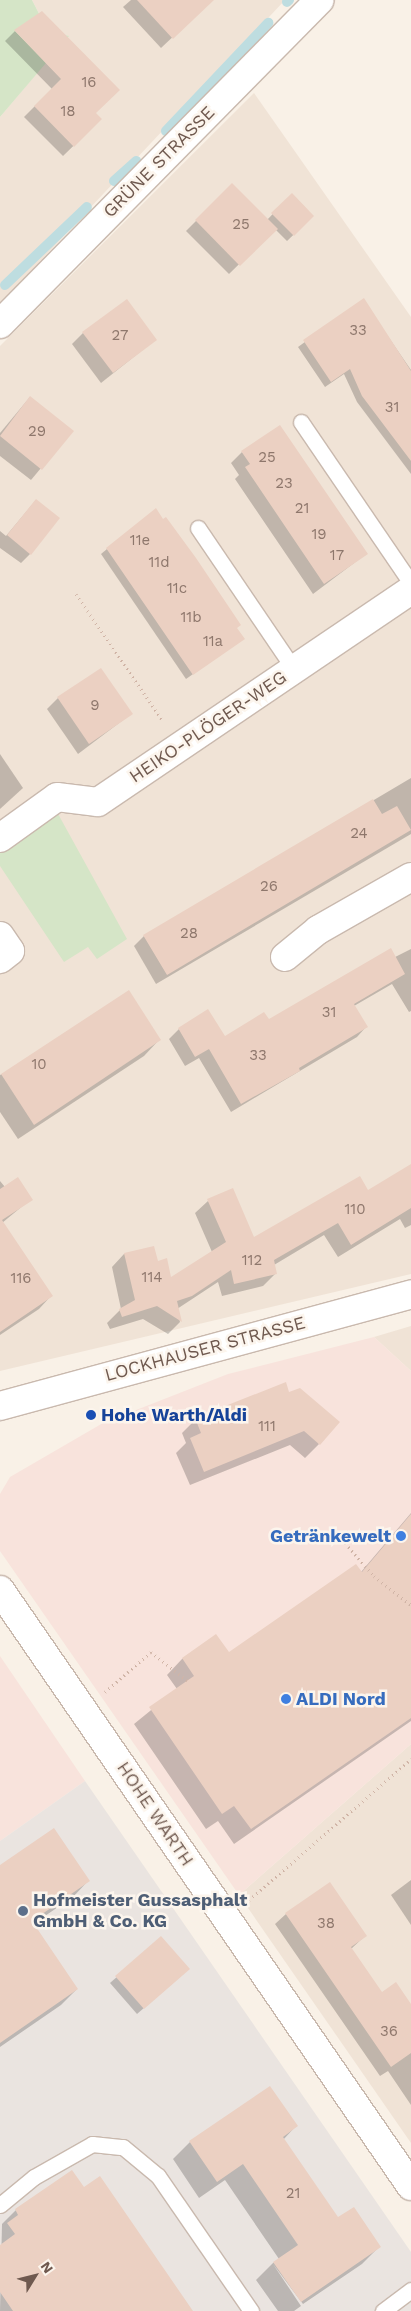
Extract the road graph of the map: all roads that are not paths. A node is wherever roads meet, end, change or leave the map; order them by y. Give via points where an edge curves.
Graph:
1 (318, 0) edge
2 (0, 324) edge
3 (301, 422) dead end
4 (198, 528) dead end
5 (411, 583) edge
6 (411, 590) edge
7 (294, 669) junction
8 (0, 838) edge
9 (411, 877) edge
10 (0, 936) edge
11 (285, 957) dead end
12 (0, 959) edge
13 (411, 1294) edge
14 (0, 1406) edge
15 (0, 1590) edge
16 (411, 2186) edge
17 (0, 2205) edge
18 (411, 2290) edge
19 (250, 2311) edge
20 (383, 2311) edge

1 - 2 street, GRÜNE STRASSE
3 - 5 lane
4 - 7 lane
6 - 7 street, HEIKO-PLÖGER-WEG
7 - 8 street, HEIKO-PLÖGER-WEG via 98,802 57,797
9 - 11 street via 318,930
10 - 12 street via 10,951
13 - 14 street, LOCKHAUSER STRASSE
15 - 16 street, HOHE WARTH
17 - 19 lane via 34,2178 92,2144 123,2147 158,2176
18 - 20 lane

